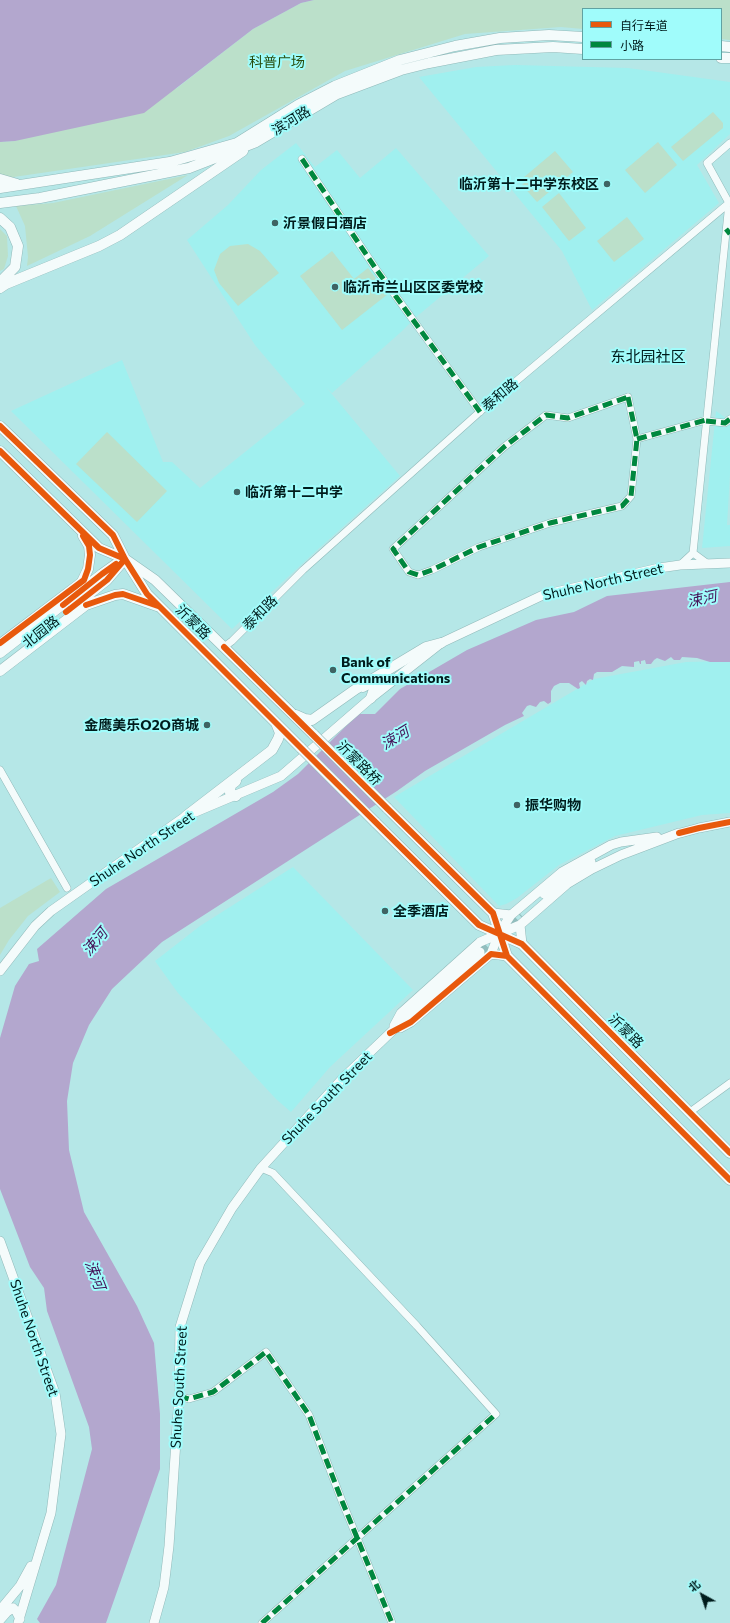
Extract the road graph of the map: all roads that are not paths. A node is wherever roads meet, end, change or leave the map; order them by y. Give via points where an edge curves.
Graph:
1 (582, 37) edge
2 (582, 49) edge
3 (256, 142) junction
4 (730, 143) edge
5 (302, 159) dead end
6 (0, 179) edge
7 (19, 185) junction
8 (0, 188) edge
9 (0, 203) edge
10 (729, 203) junction
11 (0, 218) edge
12 (728, 231) edge
13 (0, 282) edge
14 (0, 288) edge
15 (480, 412) junction
16 (730, 419) edge
17 (706, 420) junction
18 (0, 426) edge
19 (637, 439) junction
20 (0, 451) edge
21 (80, 529) junction
22 (693, 553) junction
23 (125, 559) junction
24 (730, 563) edge
25 (708, 564) junction
26 (680, 565) junction
27 (84, 580) junction
28 (74, 596) junction
29 (160, 607) junction
30 (0, 643) edge
31 (441, 643) junction
32 (224, 647) junction
33 (0, 653) edge
34 (0, 664) edge
35 (0, 671) edge
36 (371, 698) junction
37 (290, 712) junction
38 (275, 721) junction
39 (314, 735) junction
40 (301, 748) junction
41 (0, 770) edge
42 (236, 796) junction
43 (186, 816) junction
44 (730, 822) edge
45 (679, 834) junction
46 (67, 888) dead end
47 (493, 913) junction
48 (515, 914) junction
49 (520, 925) junction
50 (499, 933) junction
51 (522, 944) junction
52 (480, 952) tunnel mouth
53 (491, 954) junction
54 (507, 956) junction
55 (0, 971) edge
56 (390, 1033) junction
57 (730, 1083) edge
58 (690, 1112) junction
59 (730, 1153) edge
60 (261, 1168) junction
61 (730, 1180) edge
62 (0, 1241) edge
63 (179, 1396) junction
64 (357, 1538) junction
65 (39, 1553) junction
66 (0, 1610) edge
67 (0, 1620) edge
68 (19, 1621) edge
69 (154, 1623) edge
70 (262, 1623) edge
71 (392, 1623) edge

1 - 7 main road, 滨河路 via 549,35 500,38 400,60 334,86 237,143 170,162
2 - 3 main road, 滨河路 via 553,47 496,50 401,70 337,94
3 - 9 main road, 滨河路 via 189,168 40,198
3 - 14 main road via 120,235
4 - 10 street via 708,163
5 - 15 street via 376,269
6 - 7 main road
7 - 8 main road, 滨河路
10 - 12 street
10 - 15 street, 泰和路
11 - 13 main road via 10,227 18,246 15,267
12 - 17 street
15 - 32 street, 泰和路 via 303,570
16 - 17 street via 725,423
17 - 19 street
17 - 22 street
18 - 23 main road, 沂蒙路 via 113,535
19 - 19 street via 628,397 568,418 546,415 504,447 393,548 409,572 418,574 432,570 479,546 550,523 622,506 631,496
20 - 21 main road, 沂蒙路
21 - 23 main road, 沂蒙路 via 100,548
21 - 27 main road via 89,546 90,555
22 - 25 street
22 - 26 street
23 - 28 main road, 北园路
23 - 29 main road, 沂蒙路 via 147,594
23 - 32 main road, 沂蒙路 via 155,580
23 - 34 main road, 北园路 via 107,580
24 - 25 main road, Shuhe North Street
25 - 26 main road, Shuhe North Street
26 - 31 main road, Shuhe North Street via 543,595
27 - 28 main road
27 - 30 street
28 - 33 main road, 北园路
29 - 35 main road via 123,594 86,605
29 - 38 main road, 沂蒙路
31 - 36 main road, Shuhe North Street
31 - 37 main road via 426,647 356,689 312,720
32 - 37 main road, 沂蒙路
36 - 39 main road via 375,686 370,683 319,719
36 - 42 main road, Shuhe North Street via 281,776
37 - 39 main road, 沂蒙路
38 - 40 main road, 沂蒙路
38 - 43 main road via 280,733 272,750
39 - 47 main road, 沂蒙路桥, bridge
40 - 42 main road via 284,744 231,785 230,794
40 - 50 main road, 沂蒙路, bridge via 479,925
41 - 46 street
42 - 43 main road, Shuhe North Street
43 - 55 main road, Shuhe North Street via 51,910 35,926
44 - 45 main road
45 - 48 main road via 619,850 586,865
45 - 49 main road via 621,855 592,869 567,884
47 - 48 main road
47 - 50 main road
48 - 50 main road
49 - 50 main road
49 - 51 main road
50 - 51 main road, 沂蒙路
50 - 53 main road
50 - 54 main road
50 - 56 main road via 480,942 401,1013
51 - 58 main road, 沂蒙路
52 - 56 main road, Shuhe South Street
53 - 54 main road
53 - 56 main road via 411,1022
54 - 61 main road
56 - 60 main road, Shuhe South Street via 343,1078
57 - 58 street
58 - 59 main road, 沂蒙路
60 - 63 main road, Shuhe South Street via 232,1208 200,1263 180,1327
60 - 64 street via 273,1173 496,1414
62 - 65 main road, Shuhe North Street via 56,1393 61,1434 50,1513
63 - 64 street via 188,1399 214,1392 266,1352 309,1415
63 - 69 main road, Shuhe South Street via 169,1546 164,1587
64 - 70 street
64 - 71 street
65 - 66 main road via 20,1586
65 - 68 main road, Shuhe North Street
67 - 68 main road via 13,1608

